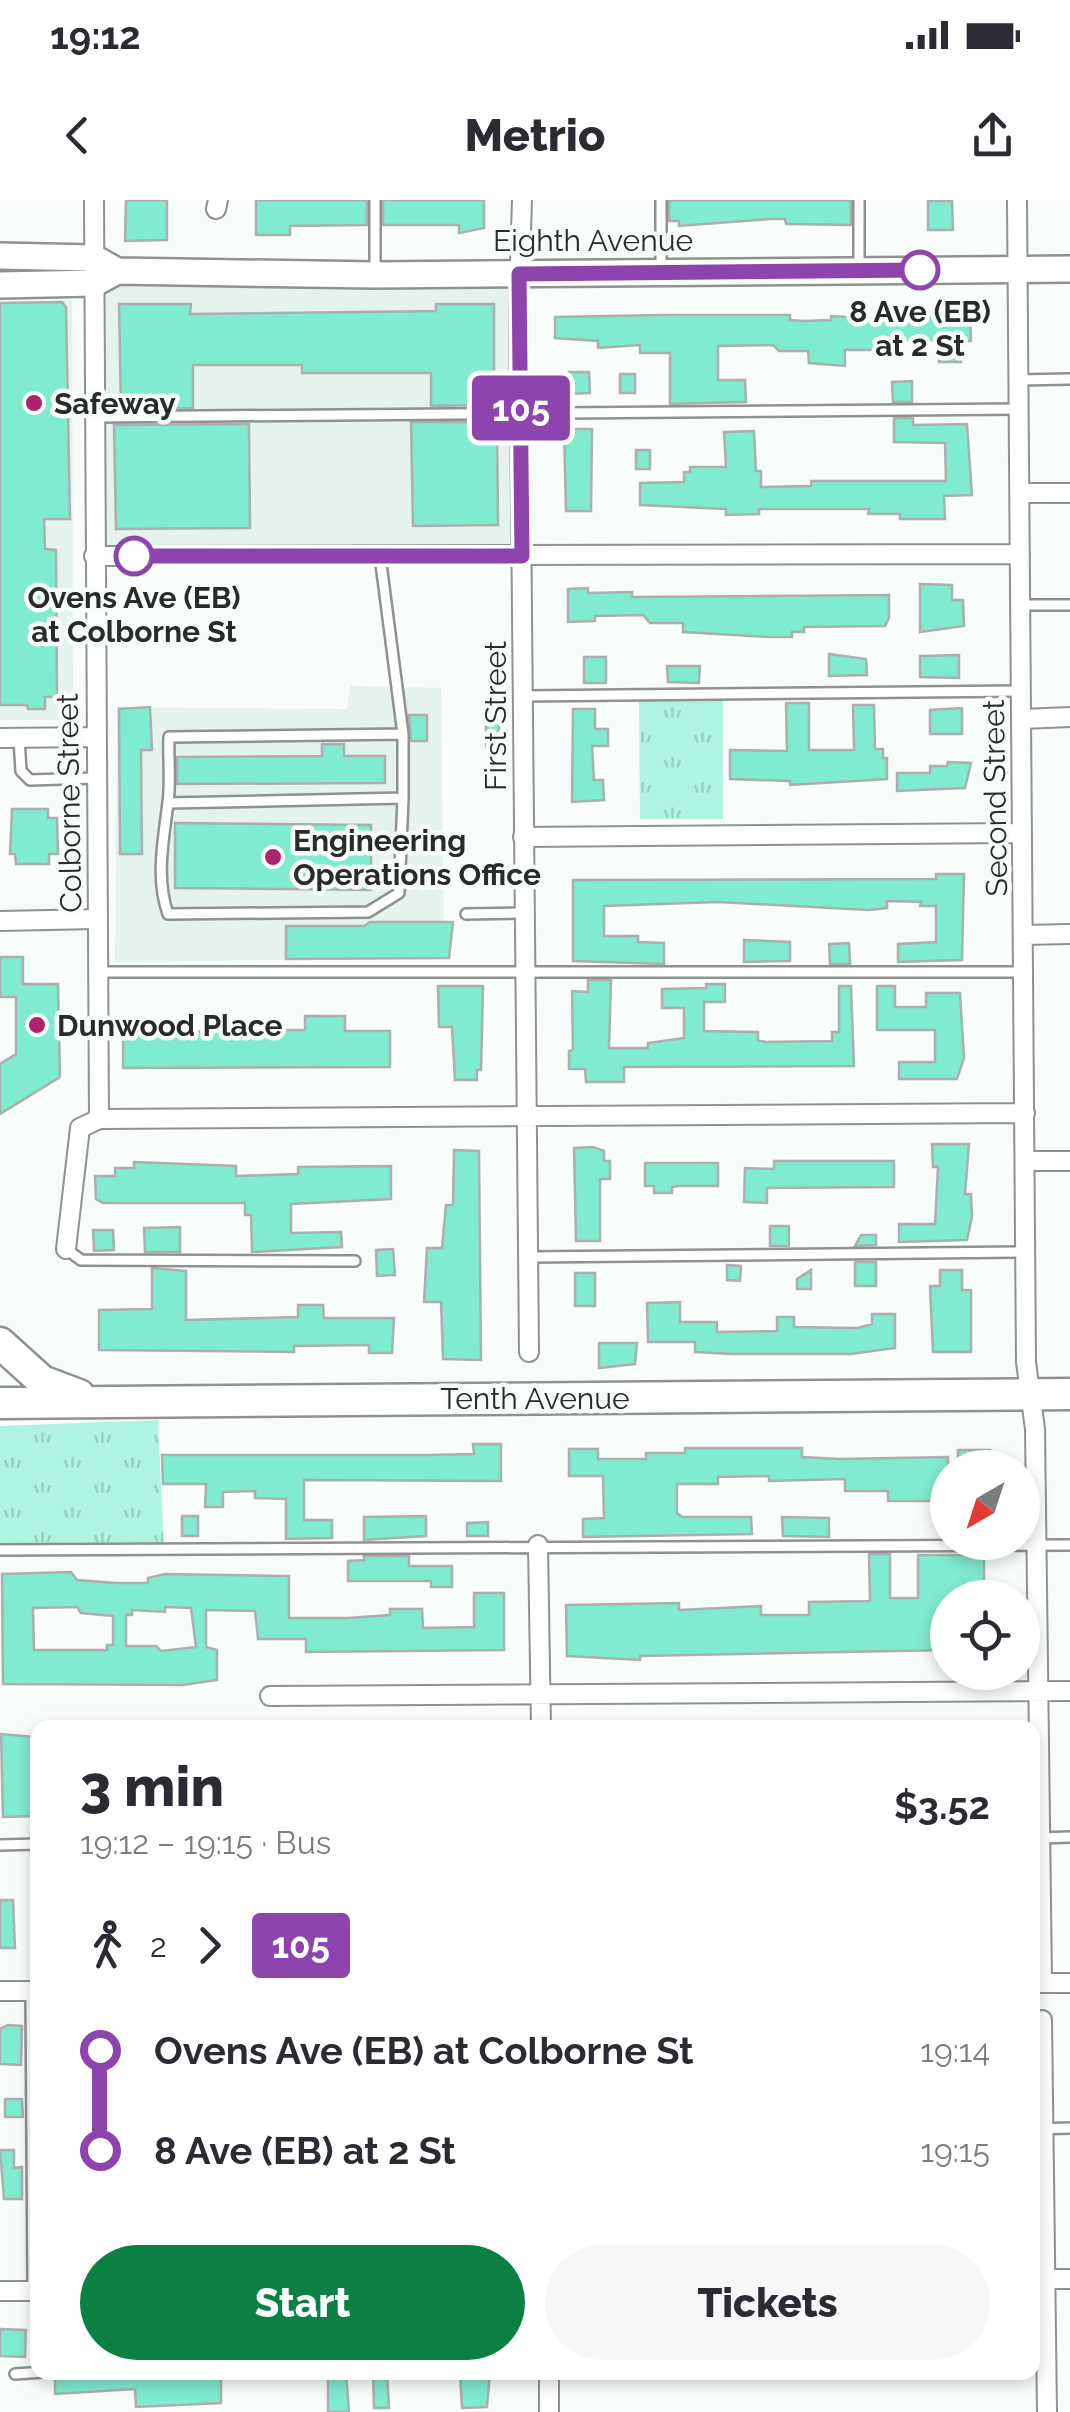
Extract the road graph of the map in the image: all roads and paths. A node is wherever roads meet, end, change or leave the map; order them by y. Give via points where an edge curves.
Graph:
1 (94, 200) edge
2 (375, 200) edge
3 (522, 200) edge
4 (661, 200) edge
5 (859, 200) edge
6 (1017, 200) edge
7 (0, 256) edge
8 (1018, 269) junction
9 (1070, 269) edge
10 (102, 271) junction
11 (859, 271) junction
12 (661, 273) junction
13 (519, 274) junction
14 (375, 275) junction
15 (0, 286) edge
16 (1070, 379) edge
17 (1018, 380) junction
18 (1019, 409) junction
19 (521, 414) junction
20 (96, 417) junction
21 (1020, 493) junction
22 (1070, 493) edge
23 (1020, 554) junction
24 (94, 556) junction
25 (380, 556) junction
26 (522, 556) junction
27 (1021, 605) junction
28 (1070, 605) edge
29 (1021, 691) junction
30 (522, 696) junction
31 (1070, 717) edge
32 (1022, 719) junction
33 (403, 734) junction
34 (95, 737) junction
35 (10, 738) edge
36 (96, 778) junction
37 (403, 798) junction
38 (168, 804) junction
39 (1022, 833) junction
40 (523, 837) junction
41 (525, 913) junction
42 (466, 914) dead end
43 (97, 919) junction
44 (0, 921) edge
45 (1070, 934) edge
46 (1024, 935) junction
47 (100, 972) junction
48 (1024, 972) junction
49 (526, 974) junction
50 (1025, 1114) junction
51 (527, 1116) junction
52 (99, 1119) junction
53 (1026, 1161) junction
54 (1070, 1161) edge
55 (66, 1250) joint
56 (1026, 1252) junction
57 (528, 1257) junction
58 (355, 1261) dead end
59 (0, 1343) edge
60 (529, 1352) dead end
61 (1030, 1394) junction
62 (1070, 1394) edge
63 (101, 1402) junction
64 (0, 1403) edge
65 (1035, 1450) edge
66 (538, 1545) junction
67 (1070, 1545) edge
68 (930, 1546) edge
69 (1040, 1546) edge
70 (0, 1550) edge
71 (1033, 1560) edge
72 (1038, 1692) junction
73 (1070, 1692) edge
74 (270, 1696) dead end
75 (540, 1696) junction
76 (541, 1720) edge
77 (1038, 1720) edge
78 (1070, 1837) edge
79 (1040, 1838) edge
80 (0, 1844) edge
81 (30, 1844) edge
82 (1040, 1983) edge
83 (1070, 1984) edge
84 (30, 1991) edge
85 (0, 1992) edge
86 (1042, 2020) dead end
87 (1040, 2074) edge
88 (1070, 2128) edge
89 (1040, 2129) edge
90 (1040, 2279) edge
91 (1070, 2279) edge
92 (0, 2291) edge
93 (30, 2291) edge
94 (1040, 2298) edge
95 (30, 2373) edge
96 (15, 2374) dead end
97 (549, 2380) edge
98 (549, 2412) edge
99 (1046, 2412) edge

1 - 10 street, Colborne Street
2 - 14 lane
3 - 13 street, First Street
4 - 12 lane
5 - 11 lane
6 - 8 street, Second Street
7 - 10 street, Eighth Avenue
8 - 9 street, Eighth Avenue
8 - 11 street, Eighth Avenue
8 - 17 street, Second Street
10 - 14 street, Eighth Avenue
10 - 15 street, Eighth Avenue
10 - 20 street, Colborne Street
11 - 12 street, Eighth Avenue
12 - 13 street, Eighth Avenue
13 - 14 street, Eighth Avenue
13 - 19 street, First Street
16 - 17 lane
17 - 18 street, Second Street
18 - 19 lane
18 - 21 street, Second Street
19 - 20 lane
19 - 26 street, First Street
20 - 24 street, Colborne Street
21 - 22 street
21 - 23 street, Second Street
23 - 26 street
23 - 27 street, Second Street
24 - 25 street
24 - 34 street, Colborne Street
25 - 26 street
25 - 33 lane
26 - 30 street, First Street
27 - 28 lane
27 - 29 street, Second Street
29 - 30 lane
29 - 32 street, Second Street
30 - 40 street, First Street
31 - 32 street
32 - 39 street, Second Street
33 - 37 lane
33 - 38 lane via 168,737
34 - 35 street
34 - 36 street, Colborne Street
35 - 36 lane via 20,772 30,780
36 - 43 street, Colborne Street
37 - 38 lane
37 - 38 lane via 399,894 368,912 168,914 161,826
39 - 40 street
39 - 46 street, Second Street
40 - 41 street, First Street
41 - 42 lane
41 - 49 street, First Street
43 - 44 street
43 - 47 street, Colborne Street
45 - 46 street
46 - 48 street, Second Street
47 - 49 lane
47 - 52 street, Colborne Street
48 - 49 lane
48 - 50 street, Second Street
49 - 51 street, First Street
50 - 51 street
50 - 53 street, Second Street
51 - 52 street
51 - 57 street, First Street
52 - 55 street via 80,1128
53 - 54 street
53 - 56 street, Second Street
55 - 58 lane via 81,1260
56 - 57 lane
56 - 61 street, Second Street
57 - 60 street, First Street
59 - 63 main road via 42,1381
61 - 62 main road, Tenth Avenue
61 - 63 main road, Tenth Avenue
61 - 65 street, Second Street
63 - 64 main road, Tenth Avenue
66 - 68 lane
66 - 70 lane
66 - 75 street
67 - 69 lane
71 - 72 street, Second Street
72 - 73 street
72 - 75 street
72 - 77 street, Second Street
74 - 75 street
75 - 76 street
78 - 79 lane
80 - 81 lane
82 - 83 street
84 - 85 street
86 - 87 street
88 - 89 lane
90 - 91 street
92 - 93 street
94 - 99 street
95 - 96 lane
97 - 98 street

